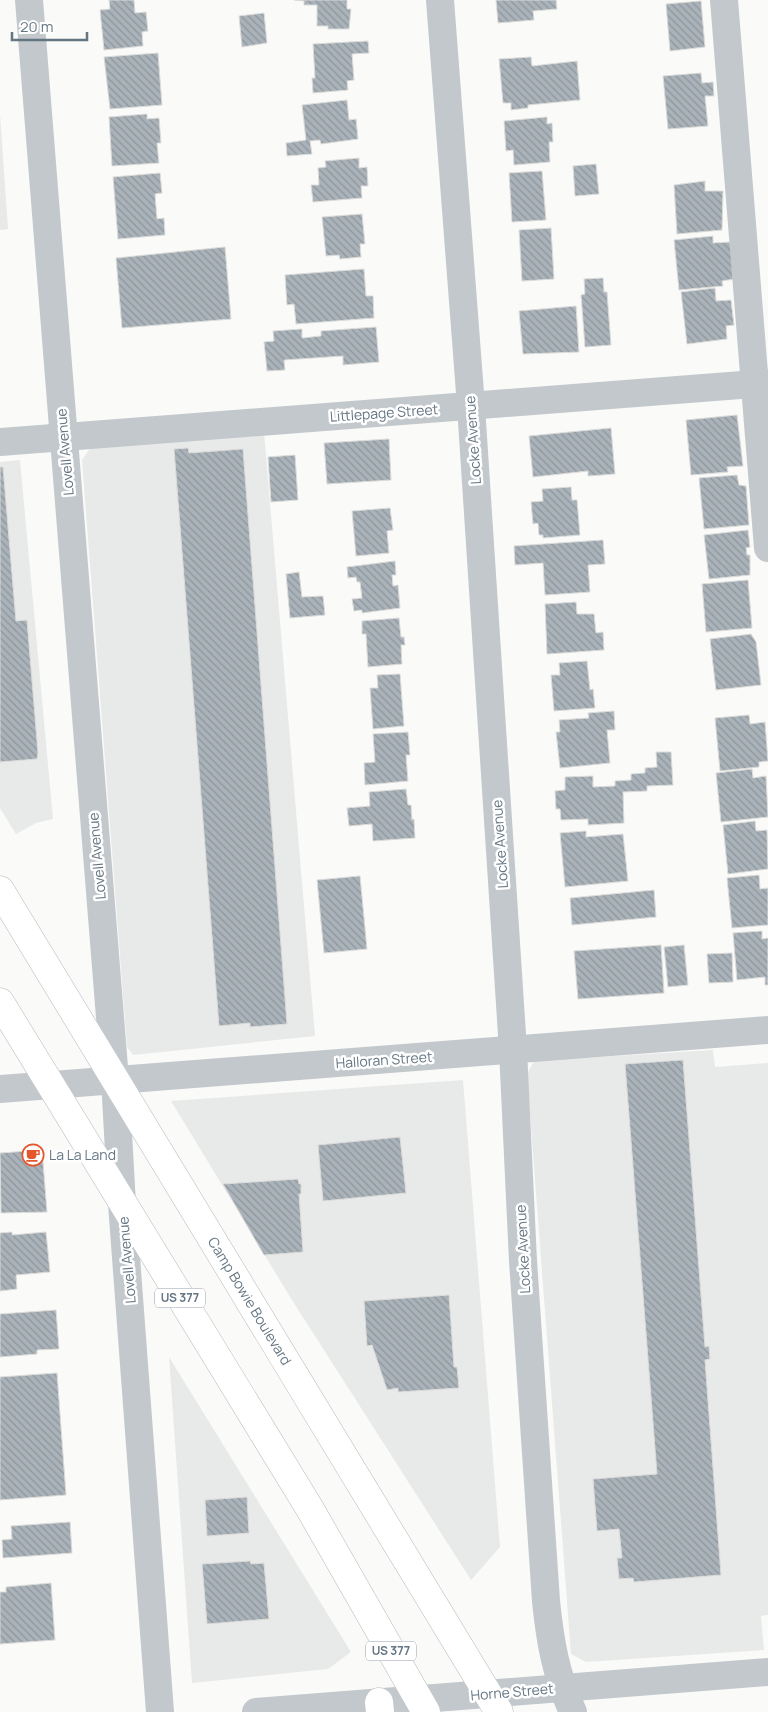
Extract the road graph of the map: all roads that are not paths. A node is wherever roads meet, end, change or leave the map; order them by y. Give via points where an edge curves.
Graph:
1 (29, 0) edge
2 (440, 0) edge
3 (724, 0) edge
4 (761, 383) edge
5 (471, 406) junction
6 (64, 437) junction
7 (0, 442) edge
8 (768, 548) edge
9 (0, 890) edge
10 (0, 1002) edge
11 (768, 1030) edge
12 (513, 1050) junction
13 (115, 1080) junction
14 (51, 1086) junction
15 (0, 1089) edge
16 (122, 1204) junction
17 (768, 1672) edge
18 (561, 1688) junction
19 (493, 1703) edge
20 (422, 1705) edge
21 (379, 1707) edge
22 (160, 1712) edge
23 (256, 1712) edge
24 (573, 1712) edge

1 - 6 street, Lovell Avenue
2 - 5 street, Locke Avenue
3 - 4 street
4 - 5 street, Littlepage Street
4 - 8 street
5 - 6 street, Littlepage Street
5 - 12 street, Locke Avenue
6 - 7 street, Littlepage Street
6 - 13 street, Lovell Avenue
9 - 13 main road, Camp Bowie Boulevard
10 - 14 main road, US 377
11 - 12 street, Halloran Street
12 - 13 street, Halloran Street
12 - 18 street, Locke Avenue via 523,1261 546,1601 550,1642
13 - 14 street, Halloran Street
13 - 16 street, Lovell Avenue
13 - 19 main road, Camp Bowie Boulevard
14 - 15 street, Halloran Street
14 - 16 main road, US 377
16 - 20 main road, US 377 via 310,1509
16 - 22 street, Lovell Avenue
17 - 18 street, Horne Street
18 - 19 street, Horne Street
18 - 24 street, Locke Avenue
19 - 20 street, Horne Street
20 - 21 street, Horne Street
21 - 23 street, Horne Street

